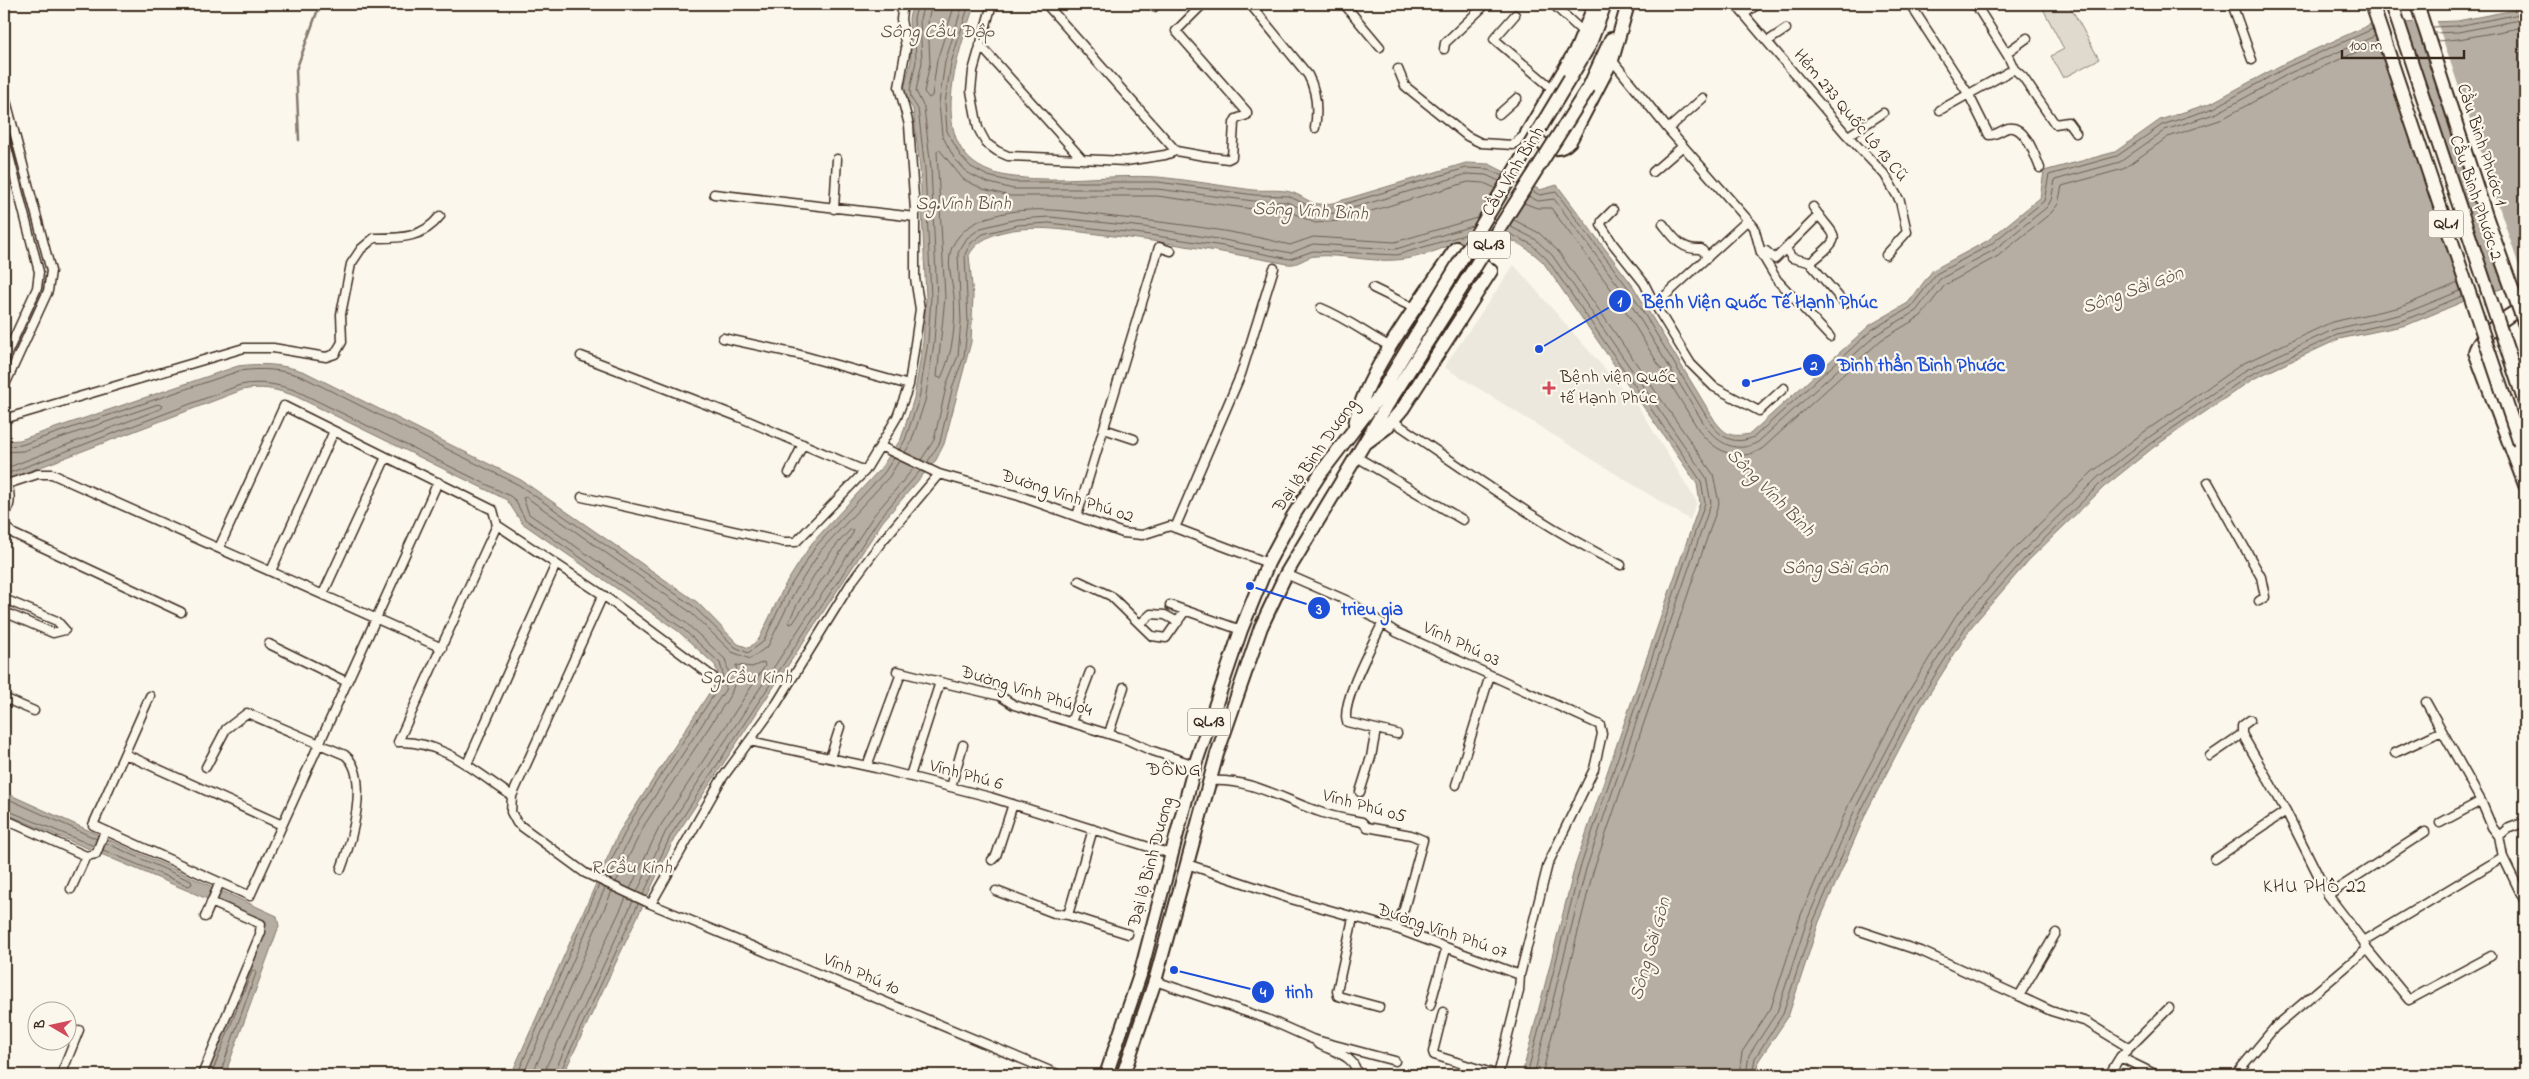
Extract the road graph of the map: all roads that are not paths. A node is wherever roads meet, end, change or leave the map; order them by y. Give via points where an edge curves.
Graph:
1 (903, 4) edge
2 (992, 4) edge
3 (1046, 4) edge
4 (1203, 4) edge
5 (1250, 4) edge
6 (1344, 4) edge
7 (1486, 4) edge
8 (1595, 4) edge
9 (1605, 4) edge
10 (1626, 4) edge
11 (1735, 4) edge
12 (1758, 4) edge
13 (1910, 4) edge
14 (2232, 4) edge
15 (2372, 4) edge
16 (2381, 4) edge
17 (2392, 4) edge
18 (2417, 4) edge
19 (1976, 6) dead end
20 (1557, 8) dead end
21 (1744, 14) junction
22 (1516, 15) dead end
23 (1786, 29) dead end
24 (1583, 32) junction
25 (2027, 38) dead end
26 (1768, 41) junction
27 (980, 45) junction
28 (1380, 48) dead end
29 (1444, 49) dead end
30 (2006, 53) junction
31 (1612, 60) junction
32 (2252, 60) dead end
33 (1398, 69) dead end
34 (2014, 69) junction
35 (1553, 88) junction
36 (4, 93) edge
37 (1969, 95) junction
38 (1517, 98) dead end
39 (1703, 98) dead end
40 (1940, 110) dead end
41 (1883, 113) dead end
42 (1498, 114) dead end
43 (1315, 128) dead end
44 (1668, 129) junction
45 (1527, 133) junction
46 (2076, 133) dead end
47 (4, 136) edge
48 (1848, 136) junction
49 (1684, 146) junction
50 (1176, 151) junction
51 (20, 156) junction
52 (7, 159) edge
53 (837, 159) dead end
54 (1083, 160) junction
55 (2040, 168) dead end
56 (1653, 172) dead end
57 (714, 194) dead end
58 (1813, 206) dead end
59 (834, 209) junction
60 (1614, 210) dead end
61 (1818, 215) junction
62 (440, 216) dead end
63 (915, 217) junction
64 (1748, 220) junction
65 (1663, 224) dead end
66 (1786, 249) junction
67 (1171, 251) dead end
68 (1761, 253) junction
69 (1886, 255) dead end
70 (1708, 257) junction
71 (1810, 263) junction
72 (1274, 268) dead end
73 (1373, 288) dead end
74 (1845, 304) dead end
75 (1654, 305) junction
76 (1321, 308) dead end
77 (2525, 308) edge
78 (1416, 309) junction
79 (2525, 325) edge
80 (1830, 337) dead end
81 (723, 338) dead end
82 (1391, 347) junction
83 (581, 356) dead end
84 (4, 358) edge
85 (15, 362) junction
86 (908, 385) junction
87 (4, 387) edge
88 (1784, 388) dead end
89 (1383, 400) junction
90 (2525, 403) edge
91 (4, 419) edge
92 (1393, 421) junction
93 (1355, 428) junction
94 (1104, 429) junction
95 (334, 431) junction
96 (1134, 439) dead end
97 (2522, 440) edge
98 (803, 444) junction
99 (1363, 444) junction
100 (880, 446) junction
101 (1355, 456) junction
102 (386, 457) junction
103 (2525, 461) edge
104 (865, 471) junction
105 (789, 473) dead end
106 (936, 473) junction
107 (438, 482) junction
108 (2208, 482) dead end
109 (5, 485) edge
110 (2525, 485) edge
111 (582, 497) dead end
112 (4, 516) edge
113 (1077, 516) junction
114 (1462, 520) dead end
115 (497, 525) junction
116 (4, 526) edge
117 (1175, 528) junction
118 (219, 548) junction
119 (1268, 563) junction
120 (556, 564) junction
121 (1621, 566) dead end
122 (271, 572) junction
123 (1286, 574) junction
124 (1079, 582) dead end
125 (323, 594) junction
126 (604, 595) junction
127 (4, 599) edge
128 (2259, 600) dead end
129 (1170, 605) dead end
130 (1185, 611) junction
131 (4, 612) edge
132 (182, 612) dead end
133 (376, 618) junction
134 (1178, 622) junction
135 (1140, 624) junction
136 (1382, 624) junction
137 (1241, 630) junction
138 (269, 644) dead end
139 (442, 648) junction
140 (1090, 672) dead end
141 (1490, 675) junction
142 (713, 676) dead end
143 (347, 682) junction
144 (940, 682) junction
145 (1124, 687) dead end
146 (150, 696) dead end
147 (4, 698) edge
148 (2426, 702) dead end
149 (34, 711) dead end
150 (2250, 720) dead end
151 (1071, 722) junction
152 (1600, 725) joint
153 (840, 727) dead end
154 (1376, 730) junction
155 (2442, 731) junction
156 (1109, 733) junction
157 (1398, 734) dead end
158 (2242, 734) junction
159 (750, 741) junction
160 (319, 744) junction
161 (963, 745) dead end
162 (2395, 753) dead end
163 (125, 754) junction
164 (2210, 756) dead end
165 (830, 758) junction
166 (467, 764) junction
167 (1195, 765) junction
168 (867, 766) junction
169 (206, 767) dead end
170 (910, 776) junction
171 (1209, 781) junction
172 (1456, 785) dead end
173 (951, 787) junction
174 (1360, 792) dead end
175 (512, 796) junction
176 (2481, 802) junction
177 (1013, 804) junction
178 (2286, 811) junction
179 (4, 819) edge
180 (2525, 822) edge
181 (2440, 823) dead end
182 (282, 825) junction
183 (1093, 829) junction
184 (2426, 832) dead end
185 (105, 833) junction
186 (2499, 836) junction
187 (1171, 854) junction
188 (86, 856) junction
189 (2503, 857) junction
190 (2215, 859) dead end
191 (992, 860) dead end
192 (1187, 864) junction
193 (341, 869) dead end
194 (219, 884) junction
195 (71, 890) dead end
196 (996, 891) dead end
197 (2328, 895) junction
198 (212, 902) junction
199 (647, 902) junction
200 (2525, 902) edge
201 (1068, 915) junction
202 (205, 917) dead end
203 (1354, 918) junction
204 (1394, 928) junction
205 (1860, 932) dead end
206 (2056, 933) dead end
207 (1128, 934) dead end
208 (2362, 941) junction
209 (1446, 949) junction
210 (2367, 949) junction
211 (2490, 956) dead end
212 (1520, 975) junction
213 (1155, 981) junction
214 (2020, 996) junction
215 (1430, 1006) dead end
216 (1379, 1007) dead end
217 (2169, 1008) dead end
218 (1443, 1012) dead end
219 (80, 1030) dead end
220 (1312, 1039) junction
221 (2128, 1047) junction
222 (2120, 1058) junction
223 (1395, 1062) dead end
224 (1487, 1073) edge
225 (61, 1075) edge
226 (202, 1075) edge
227 (1060, 1075) edge
228 (1106, 1075) edge
229 (1123, 1075) edge
230 (1357, 1075) edge
231 (1498, 1075) edge
232 (2109, 1075) edge
233 (2157, 1075) edge
234 (2235, 1075) edge

1 - 63 street via 901,19 906,48 899,87 909,125
2 - 27 street
3 - 50 street
4 - 50 street via 1180,26 1177,35 1247,115 1234,123 1232,157
5 - 43 street via 1314,86
6 - 28 street
7 - 29 street via 1445,43
8 - 24 highway
9 - 89 highway, Cầu Vĩnh Bình / QL.13, bridge via 1589,46
10 - 31 highway
10 - 89 highway, Cầu Vĩnh Bình / QL.13, bridge via 1589,87
11 - 21 street, Hẻm 273 Quốc Lộ 13 Cũ
12 - 21 street
13 - 37 street
14 - 32 street
15 - 97 highway, Cầu Bình Phước 2 / QL.1, bridge
16 - 97 highway, Cầu Bình Phước 2 / QL.1
17 - 90 highway, Cầu Bình Phước 2 / QL.1, bridge
18 - 79 highway, Cầu Bình Phước 1 / QL.1, bridge
19 - 30 street
20 - 24 street
21 - 26 street, Hẻm 273 Quốc Lộ 13 Cũ
22 - 35 street via 1494,39
23 - 26 street
24 - 35 highway
25 - 30 street
26 - 48 street, Hẻm 273 Quốc Lộ 13 Cũ
27 - 54 street
27 - 54 street via 973,71 972,108 986,143 1008,156
30 - 34 street
31 - 44 street
31 - 45 highway via 1564,148 1553,149
33 - 45 street via 1405,86 1466,136 1481,143 1513,145
34 - 37 street
34 - 46 street via 2023,77 2054,124 2068,122
35 - 45 highway
36 - 51 street
37 - 40 street
37 - 55 street via 1989,135 2009,128 2017,129
38 - 42 street
39 - 44 street
41 - 48 street
44 - 49 street
47 - 52 street
48 - 69 street, Hẻm 273 Quốc Lộ 13 Cũ via 1885,175 1900,201 1907,232
49 - 56 street
49 - 64 street
50 - 54 street via 1126,161
51 - 52 street
51 - 85 street via 51,271 48,291
52 - 84 street via 39,272 37,288
53 - 59 street
57 - 59 street
58 - 61 street
59 - 63 street
60 - 75 street via 1601,225 1644,283
61 - 66 street
61 - 71 street via 1834,237 1832,245
62 - 91 street via 414,236 405,239 374,238 361,249 351,264 344,289 342,342 335,354 326,358 265,347 244,348
63 - 86 street via 920,309
64 - 68 street via 1754,227
64 - 70 street
65 - 70 street via 1680,245 1691,250 1701,249
66 - 68 street via 1775,259 1766,251
66 - 71 street via 1792,258
67 - 94 street via 1159,248
68 - 80 street via 1777,280
70 - 75 street
71 - 74 street
72 - 117 street via 1241,374
73 - 78 street
75 - 88 street via 1691,364 1714,387 1759,411
76 - 82 street via 1351,321
77 - 110 highway via 2502,322 2476,348 2476,356
78 - 82 highway
78 - 92 highway via 1456,248 1491,271
81 - 86 street via 797,354
82 - 93 highway via 1367,391
83 - 98 street
84 - 85 street
85 - 87 street
86 - 100 street via 897,416
89 - 93 highway, Đại lộ Bình Dương / QL.13
89 - 99 highway, Đại lộ Bình Dương / QL.13
92 - 99 highway
92 - 121 street via 1487,485
93 - 119 highway, Đại lộ Bình Dương / QL.13 via 1306,495
94 - 96 street
94 - 113 street
95 - 102 street
95 - 118 street via 284,406
95 - 122 street
97 - 103 highway, QL.1
98 - 104 street
98 - 105 street
99 - 101 highway, Đại lộ Bình Dương / QL.13
100 - 104 street
100 - 106 street, Đường Vĩnh Phú 02
101 - 114 street
101 - 123 highway, Đại lộ Bình Dương / QL.13
102 - 107 street
102 - 125 street
104 - 111 street via 796,542 783,542
106 - 113 street, Đường Vĩnh Phú 02
106 - 159 street via 851,583
107 - 115 street via 493,510
107 - 133 street
108 - 128 street via 2261,577 2265,597
109 - 112 street via 10,492
109 - 118 street via 38,474 52,474
113 - 117 street, Đường Vĩnh Phú 02 via 1131,535 1142,535 1167,526
115 - 120 street
115 - 139 street
116 - 132 street via 14,534
117 - 119 street, Đường Vĩnh Phú 02
118 - 122 street
119 - 137 highway, Đại lộ Bình Dương / QL.13
120 - 126 street
120 - 166 street
122 - 125 street
123 - 136 street, Vĩnh Phú 03 via 1348,601
123 - 171 highway, Đại lộ Bình Dương / QL.13 via 1252,649
124 - 135 street via 1111,596
125 - 133 street
126 - 142 street
126 - 175 street
127 - 131 street via 56,621 65,630 53,633
129 - 130 street
130 - 134 street
130 - 137 street
133 - 139 street
133 - 143 street
134 - 135 street via 1165,615 1151,614
134 - 135 street via 1166,638 1152,636
136 - 141 street, Vĩnh Phú 03
136 - 154 street via 1354,686 1345,715 1347,722
137 - 167 highway, Đại lộ Bình Dương / QL.13
138 - 143 street
139 - 166 street via 398,742 454,756
140 - 151 street
141 - 152 street, Vĩnh Phú 03
141 - 172 street
143 - 160 street
144 - 151 street, Đường Vĩnh Phú 04 via 1000,696 1014,705
144 - 168 street via 898,674
144 - 170 street, Đường Vĩnh Phú 04
145 - 156 street
146 - 163 street
147 - 149 street
148 - 155 street
150 - 158 street via 2242,726
151 - 156 street, Đường Vĩnh Phú 04
152 - 212 street, Đường Vĩnh Phú 07 via 1602,734 1594,769 1548,864
153 - 165 street
154 - 157 street
154 - 174 street
155 - 162 street
155 - 176 street
156 - 167 street, Đường Vĩnh Phú 04
158 - 164 street
158 - 178 street
159 - 165 street, Vĩnh Phú 6
159 - 199 street via 721,780
160 - 169 street via 247,713 226,729
160 - 182 street
160 - 193 street via 349,759 357,775 354,819
161 - 173 street
163 - 182 street
163 - 185 street via 93,825
165 - 168 street, Vĩnh Phú 6
166 - 175 street
167 - 187 highway, Đại lộ Bình Dương / QL.13
168 - 170 street, Vĩnh Phú 6
170 - 173 street, Vĩnh Phú 6
171 - 192 highway, Đại lộ Bình Dương / QL.13
171 - 204 street, Vĩnh Phú 05 via 1228,780 1255,787 1315,811 1423,840 1404,909
173 - 177 street, Vĩnh Phú 6
175 - 199 street, Vĩnh Phú 10 via 511,812 518,822 588,874
176 - 181 street
176 - 186 street
177 - 183 street, Vĩnh Phú 6
177 - 191 street
178 - 190 street
178 - 197 street
179 - 188 street
180 - 186 street
182 - 194 street via 250,896
183 - 187 street, Vĩnh Phú 6
183 - 201 street
184 - 197 street
185 - 188 street via 96,854
185 - 194 street
186 - 189 street
187 - 228 highway, Đại lộ Bình Dương / QL.13 via 1129,1011
188 - 195 street
189 - 200 street
189 - 208 street
192 - 203 street, Đường Vĩnh Phú 07
192 - 213 highway, Đại lộ Bình Dương / QL.13
194 - 198 street
196 - 201 street via 1054,913
197 - 208 street
198 - 202 street
198 - 226 street via 261,924 261,931
199 - 227 street, Vĩnh Phú 10
201 - 207 street
203 - 204 street, Đường Vĩnh Phú 07
203 - 216 street via 1336,991 1338,996
204 - 209 street, Đường Vĩnh Phú 07
205 - 214 street via 1923,952
206 - 214 street
208 - 210 street
209 - 212 street, Đường Vĩnh Phú 07
209 - 215 street
210 - 211 street via 2409,1000
210 - 234 street via 2275,1027
212 - 231 street
213 - 220 street via 1266,1019
213 - 229 highway, Đại lộ Bình Dương / QL.13
214 - 221 street via 2051,1011 2087,1022
217 - 221 street
218 - 224 street via 1434,1056
219 - 225 street
220 - 223 street
220 - 230 street via 1349,1058 1356,1065
221 - 222 street
222 - 232 street
222 - 233 street
224 - 231 street

